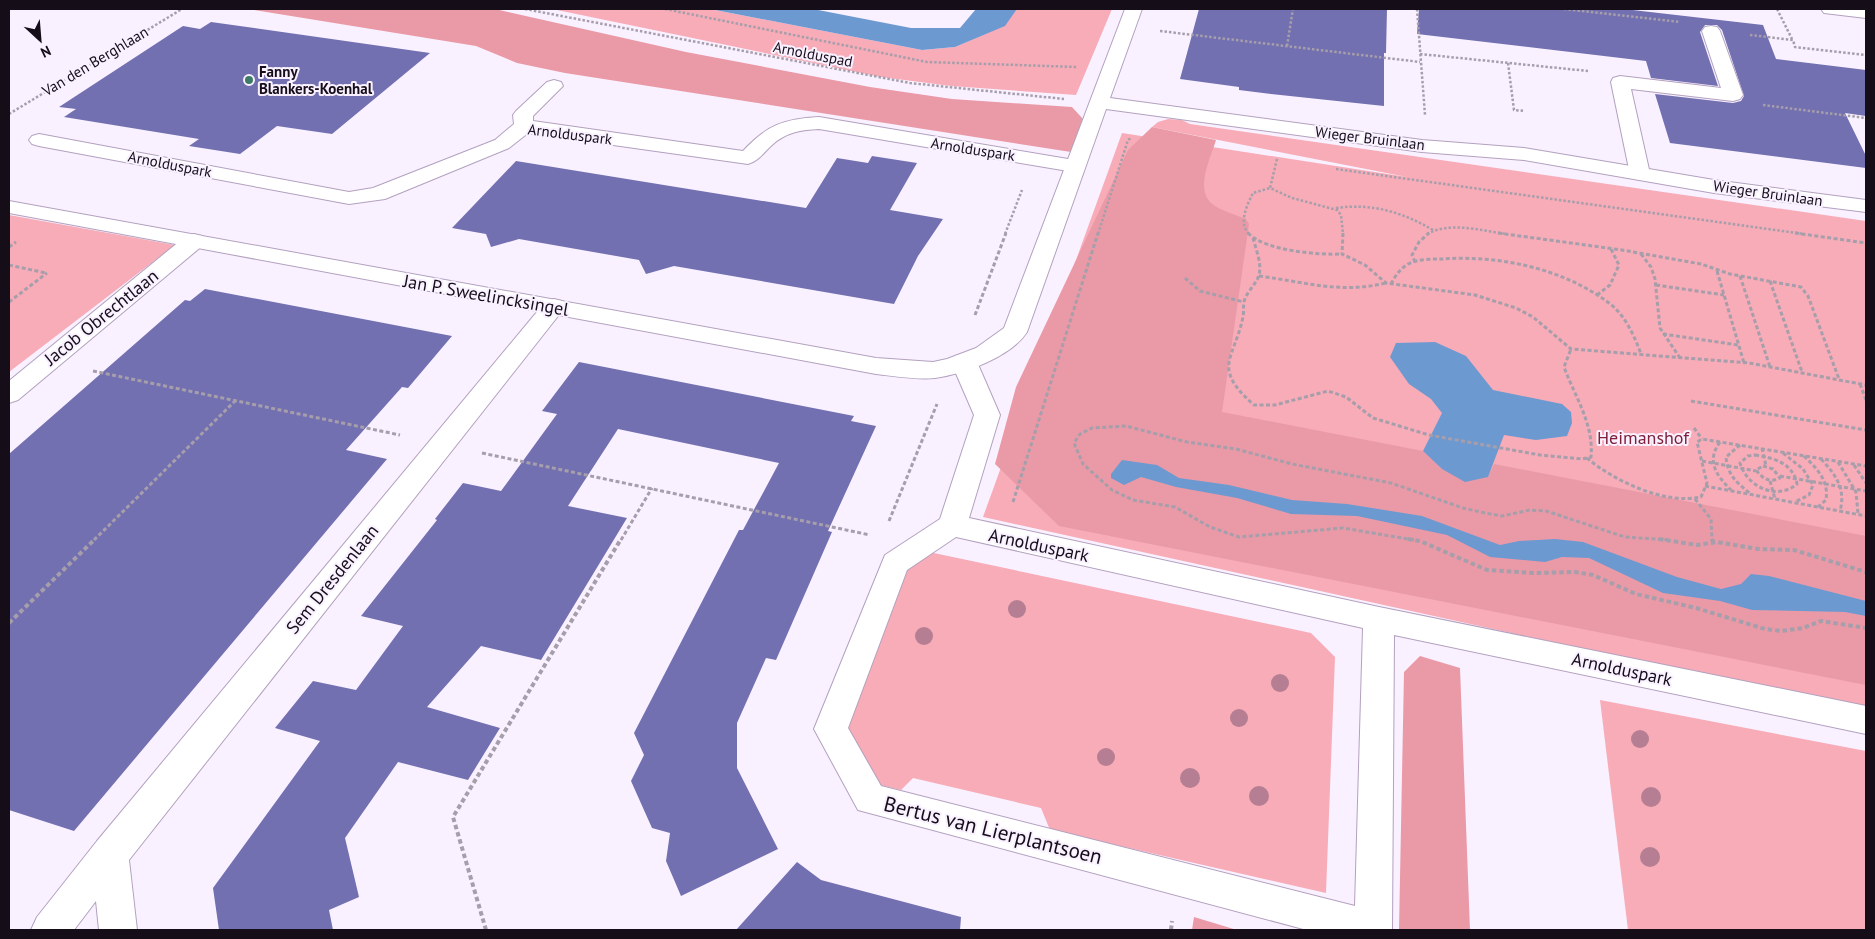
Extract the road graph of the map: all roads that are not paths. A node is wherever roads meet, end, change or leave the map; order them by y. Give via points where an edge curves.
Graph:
1 (1133, 9) edge
2 (1830, 9) edge
3 (1866, 13) edge
4 (1711, 31) dead end
5 (554, 86) dead end
6 (1099, 102) junction
7 (524, 126) junction
8 (39, 140) dead end
9 (1074, 166) junction
10 (1640, 174) junction
11 (1866, 206) edge
12 (9, 207) edge
13 (194, 241) junction
14 (554, 306) junction
15 (964, 362) junction
16 (9, 394) edge
17 (952, 525) junction
18 (1379, 618) junction
19 (1866, 720) edge
20 (110, 853) junction
21 (1373, 929) edge
22 (50, 930) edge
23 (118, 930) edge

1 - 6 street
2 - 3 street
4 - 10 street via 1733,95 1620,82
5 - 7 street via 523,115
6 - 9 street
6 - 10 street, Wieger Bruinlaan
7 - 8 street, Arnolduspark via 502,144 377,194 349,198
7 - 9 street, Arnolduspark via 748,158 771,133 798,124 819,124
9 - 15 street via 1014,332 985,354
10 - 11 street, Wieger Bruinlaan
12 - 13 street, Jan P. Sweelincksingel
13 - 14 street, Jan P. Sweelincksingel
13 - 16 street, Jacob Obrechtlaan
14 - 15 street, Jan P. Sweelincksingel via 876,366 933,370
14 - 20 street, Sem Dresdenlaan
15 - 17 street via 987,415
17 - 18 street, Arnolduspark
17 - 21 street, Bertus van Lierplantsoen via 895,563 831,729 870,799
18 - 19 street, Arnolduspark
18 - 21 street
20 - 22 street, Sem Dresdenlaan
20 - 23 street

